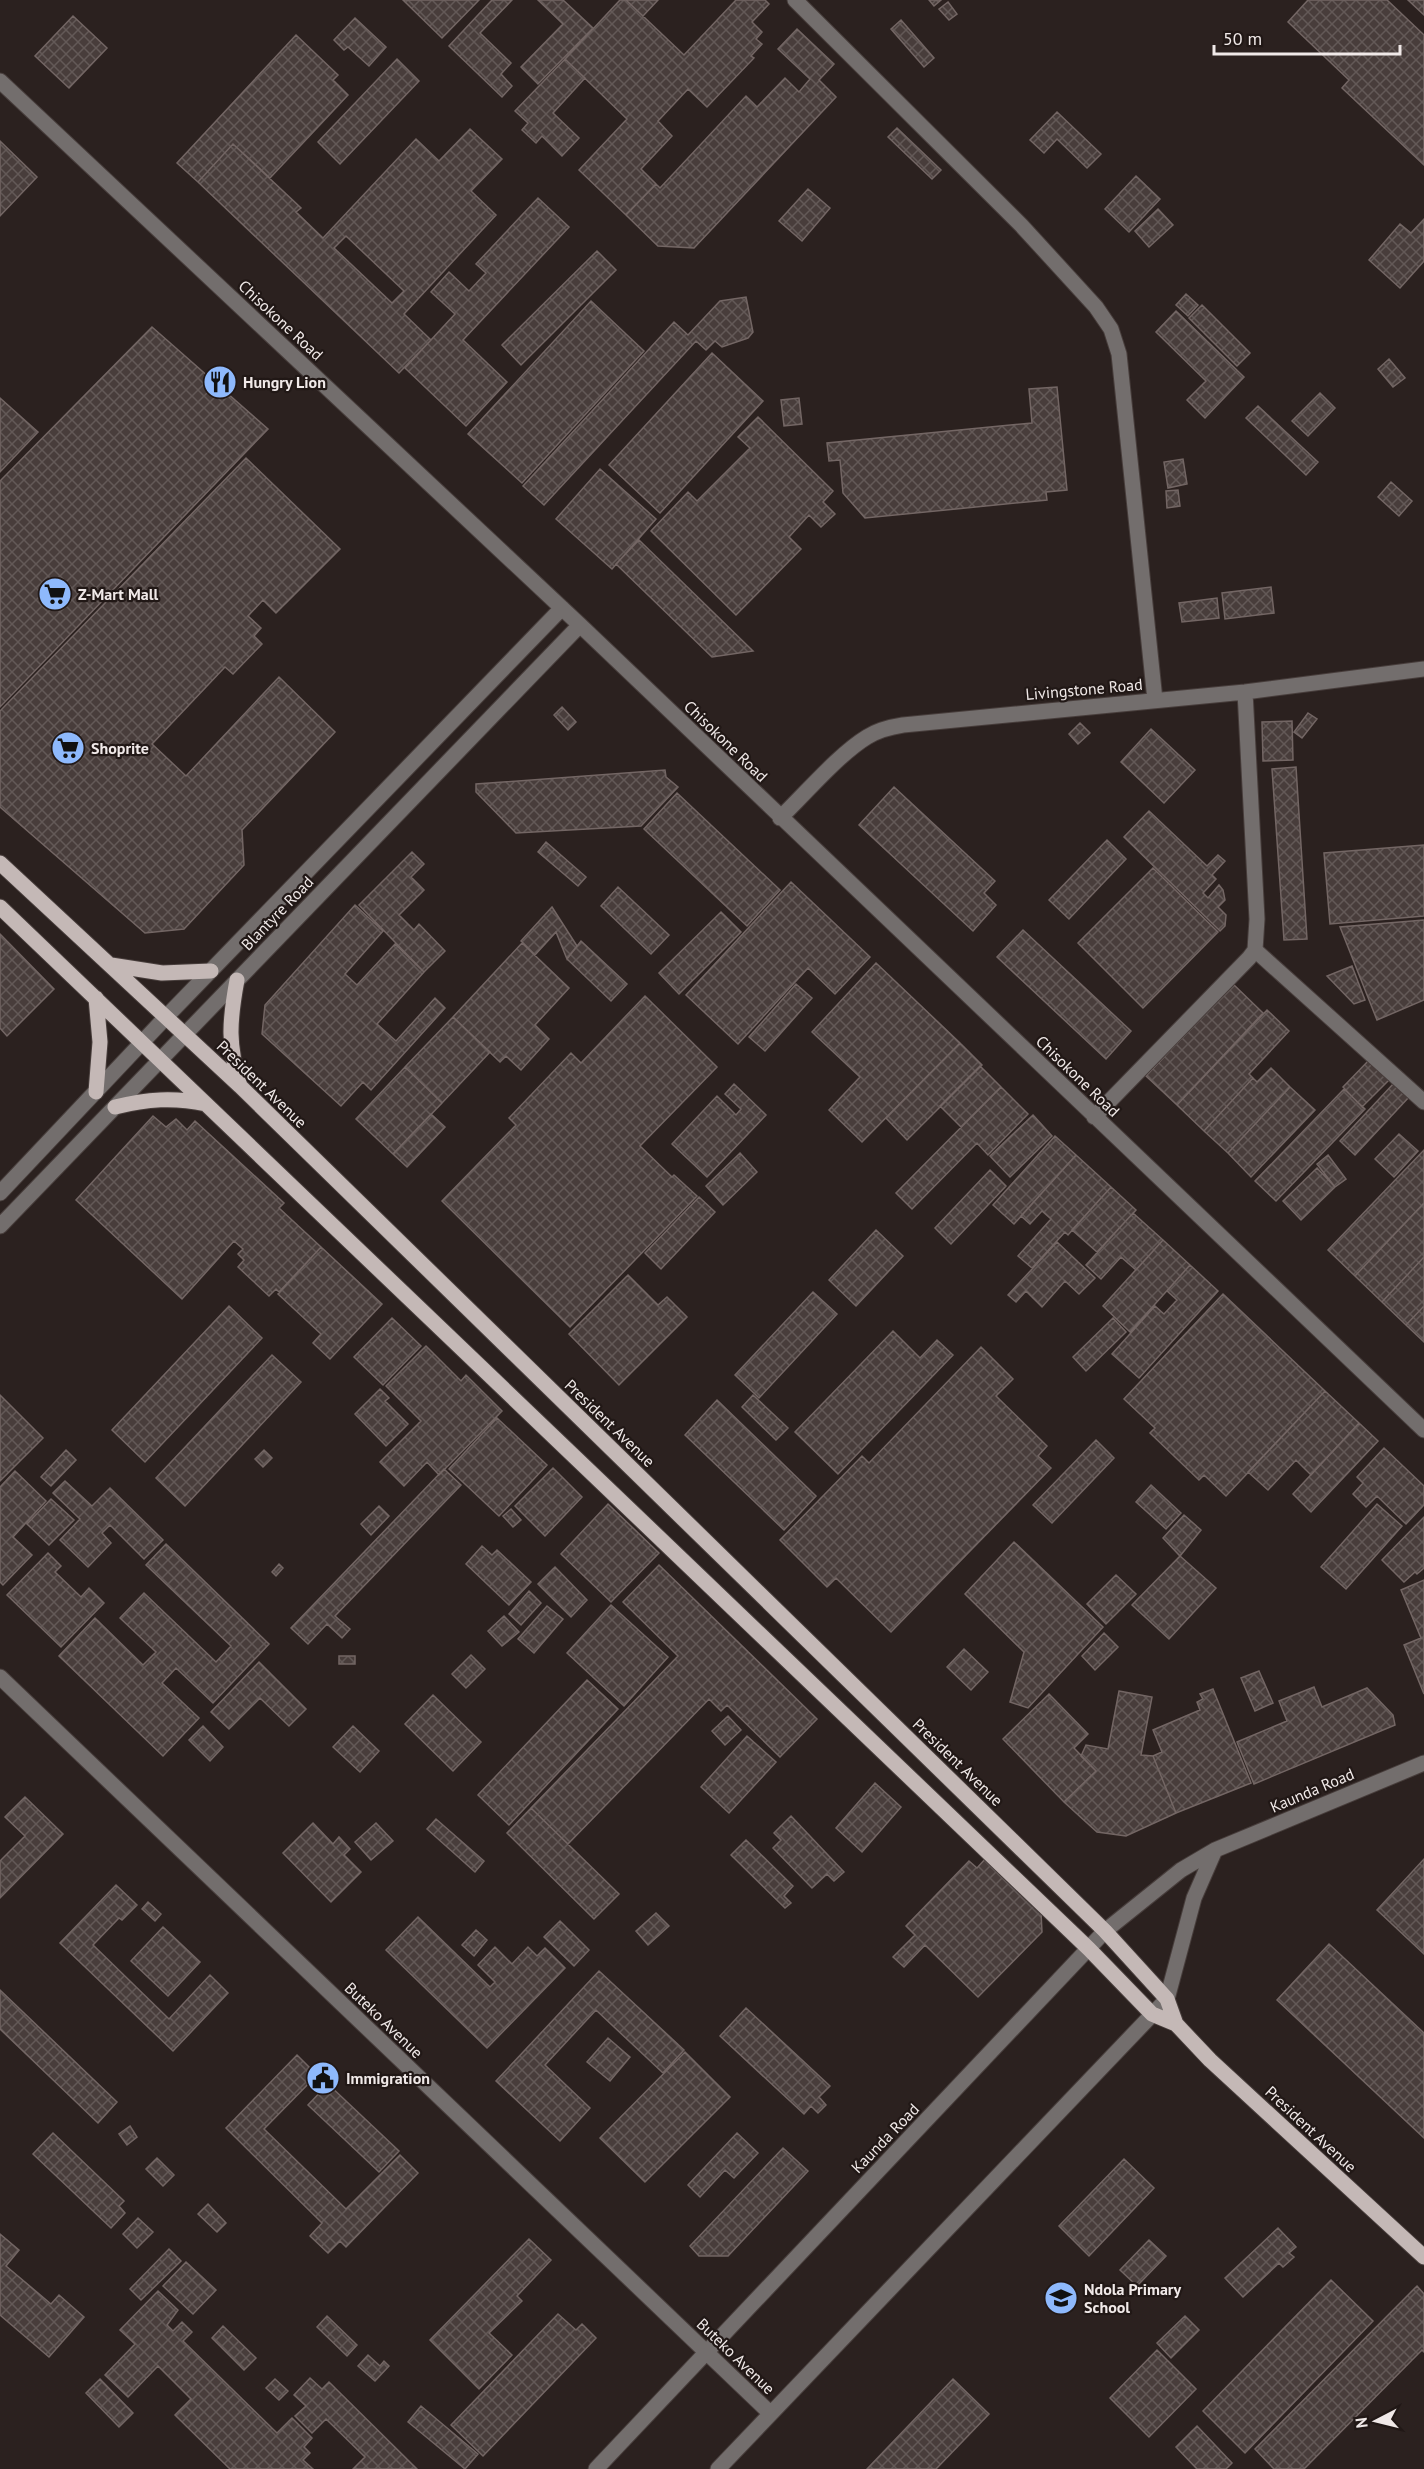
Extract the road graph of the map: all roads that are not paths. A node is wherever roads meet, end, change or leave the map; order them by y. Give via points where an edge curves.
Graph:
1 (795, 0) edge
2 (0, 81) edge
3 (562, 608) junction
4 (580, 626) junction
5 (1424, 669) edge
6 (1245, 692) junction
7 (1155, 700) junction
8 (780, 818) junction
9 (0, 863) edge
10 (0, 907) edge
11 (1255, 950) junction
12 (111, 965) junction
13 (211, 971) junction
14 (237, 980) junction
15 (96, 999) junction
16 (166, 1017) junction
17 (185, 1034) junction
18 (142, 1043) junction
19 (161, 1060) junction
20 (240, 1086) junction
21 (96, 1092) junction
22 (1424, 1102) edge
23 (206, 1104) junction
24 (115, 1107) junction
25 (1094, 1117) junction
26 (0, 1193) edge
27 (0, 1226) edge
28 (1424, 1430) edge
29 (0, 1677) edge
30 (1424, 1763) edge
31 (1215, 1850) junction
32 (1106, 1931) junction
33 (1089, 1949) junction
34 (1167, 1999) junction
35 (1152, 2014) junction
36 (1176, 2024) junction
37 (1424, 2257) edge
38 (706, 2353) junction
39 (770, 2413) junction
40 (596, 2469) edge
41 (718, 2469) edge

1 - 7 street via 1021,225 1096,307 1111,329 1119,354
2 - 3 street, Chisokone Road
3 - 4 street, Chisokone Road
3 - 13 street, Blantyre Road
4 - 8 street, Chisokone Road
4 - 14 street, Blantyre Road
5 - 6 street, Livingstone Road
6 - 7 street, Livingstone Road
6 - 11 street via 1257,919
7 - 8 street, Livingstone Road via 885,728 851,749
8 - 25 street, Chisokone Road
9 - 12 main road, President Avenue
10 - 15 main road, President Avenue
11 - 22 street
11 - 25 street
12 - 13 main road via 162,973
12 - 16 main road, President Avenue
13 - 16 street, Blantyre Road
14 - 17 street, Blantyre Road
14 - 20 main road via 229,1038
15 - 18 main road, President Avenue
15 - 21 main road via 100,1042
16 - 17 main road, President Avenue
16 - 18 street, Blantyre Road
17 - 19 street, Blantyre Road
17 - 20 main road, President Avenue
18 - 19 main road, President Avenue
18 - 21 street, Blantyre Road
19 - 23 main road, President Avenue
19 - 24 street, Blantyre Road
20 - 32 main road, President Avenue
21 - 26 street, Blantyre Road
23 - 24 main road via 162,1098
23 - 33 main road, President Avenue
24 - 27 street, Blantyre Road
25 - 28 street, Chisokone Road
29 - 38 street, Buteko Avenue
30 - 31 street, Kaunda Road
31 - 32 street, Kaunda Road via 1181,1870
31 - 34 street via 1194,1898
32 - 33 street, Kaunda Road
32 - 34 main road, President Avenue
33 - 35 main road, President Avenue
33 - 38 street, Kaunda Road
34 - 35 street
34 - 36 main road, President Avenue
35 - 36 main road, President Avenue
35 - 39 street
36 - 37 main road, President Avenue
38 - 39 street, Buteko Avenue
38 - 40 street, Kaunda Road
39 - 41 street

